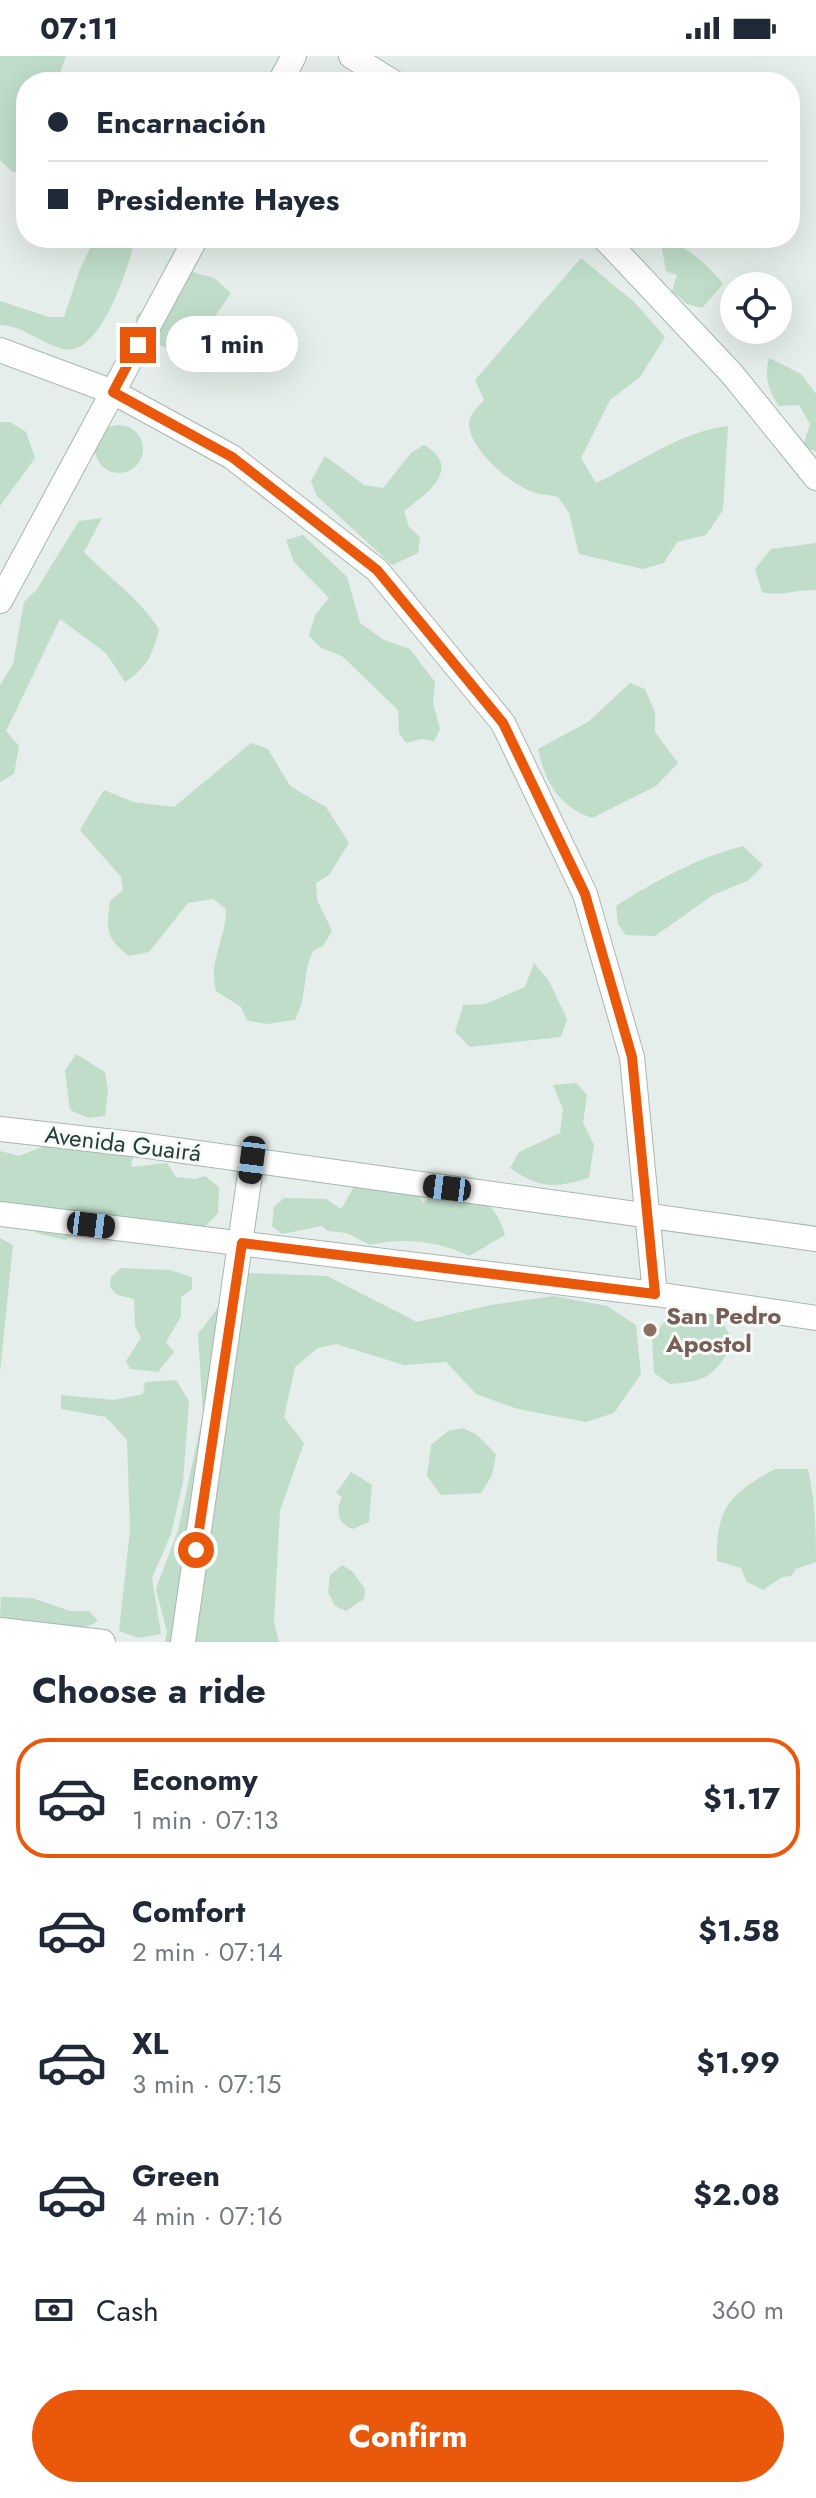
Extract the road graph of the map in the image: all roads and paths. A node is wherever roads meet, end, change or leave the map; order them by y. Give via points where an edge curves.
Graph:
1 (351, 56) edge
2 (377, 72) edge
3 (191, 248) edge
4 (613, 248) edge
5 (0, 350) edge
6 (113, 392) junction
7 (816, 478) edge
8 (0, 601) edge
9 (0, 1129) edge
10 (252, 1160) junction
11 (647, 1213) junction
12 (0, 1214) edge
13 (816, 1239) edge
14 (242, 1243) junction
15 (655, 1294) junction
16 (816, 1318) edge
17 (0, 1630) edge
18 (103, 1642) edge
19 (183, 1642) edge

1 - 2 street
3 - 6 street
4 - 7 street via 732,374
5 - 6 street
6 - 8 street
6 - 11 street via 232,457 377,570 503,723 585,894 632,1057
9 - 10 street, Avenida Guairá
10 - 11 street, Avenida Guairá
10 - 14 street
11 - 13 street, Avenida Guairá
11 - 15 street
12 - 14 street
14 - 15 street
14 - 19 street
15 - 16 street
17 - 18 street

